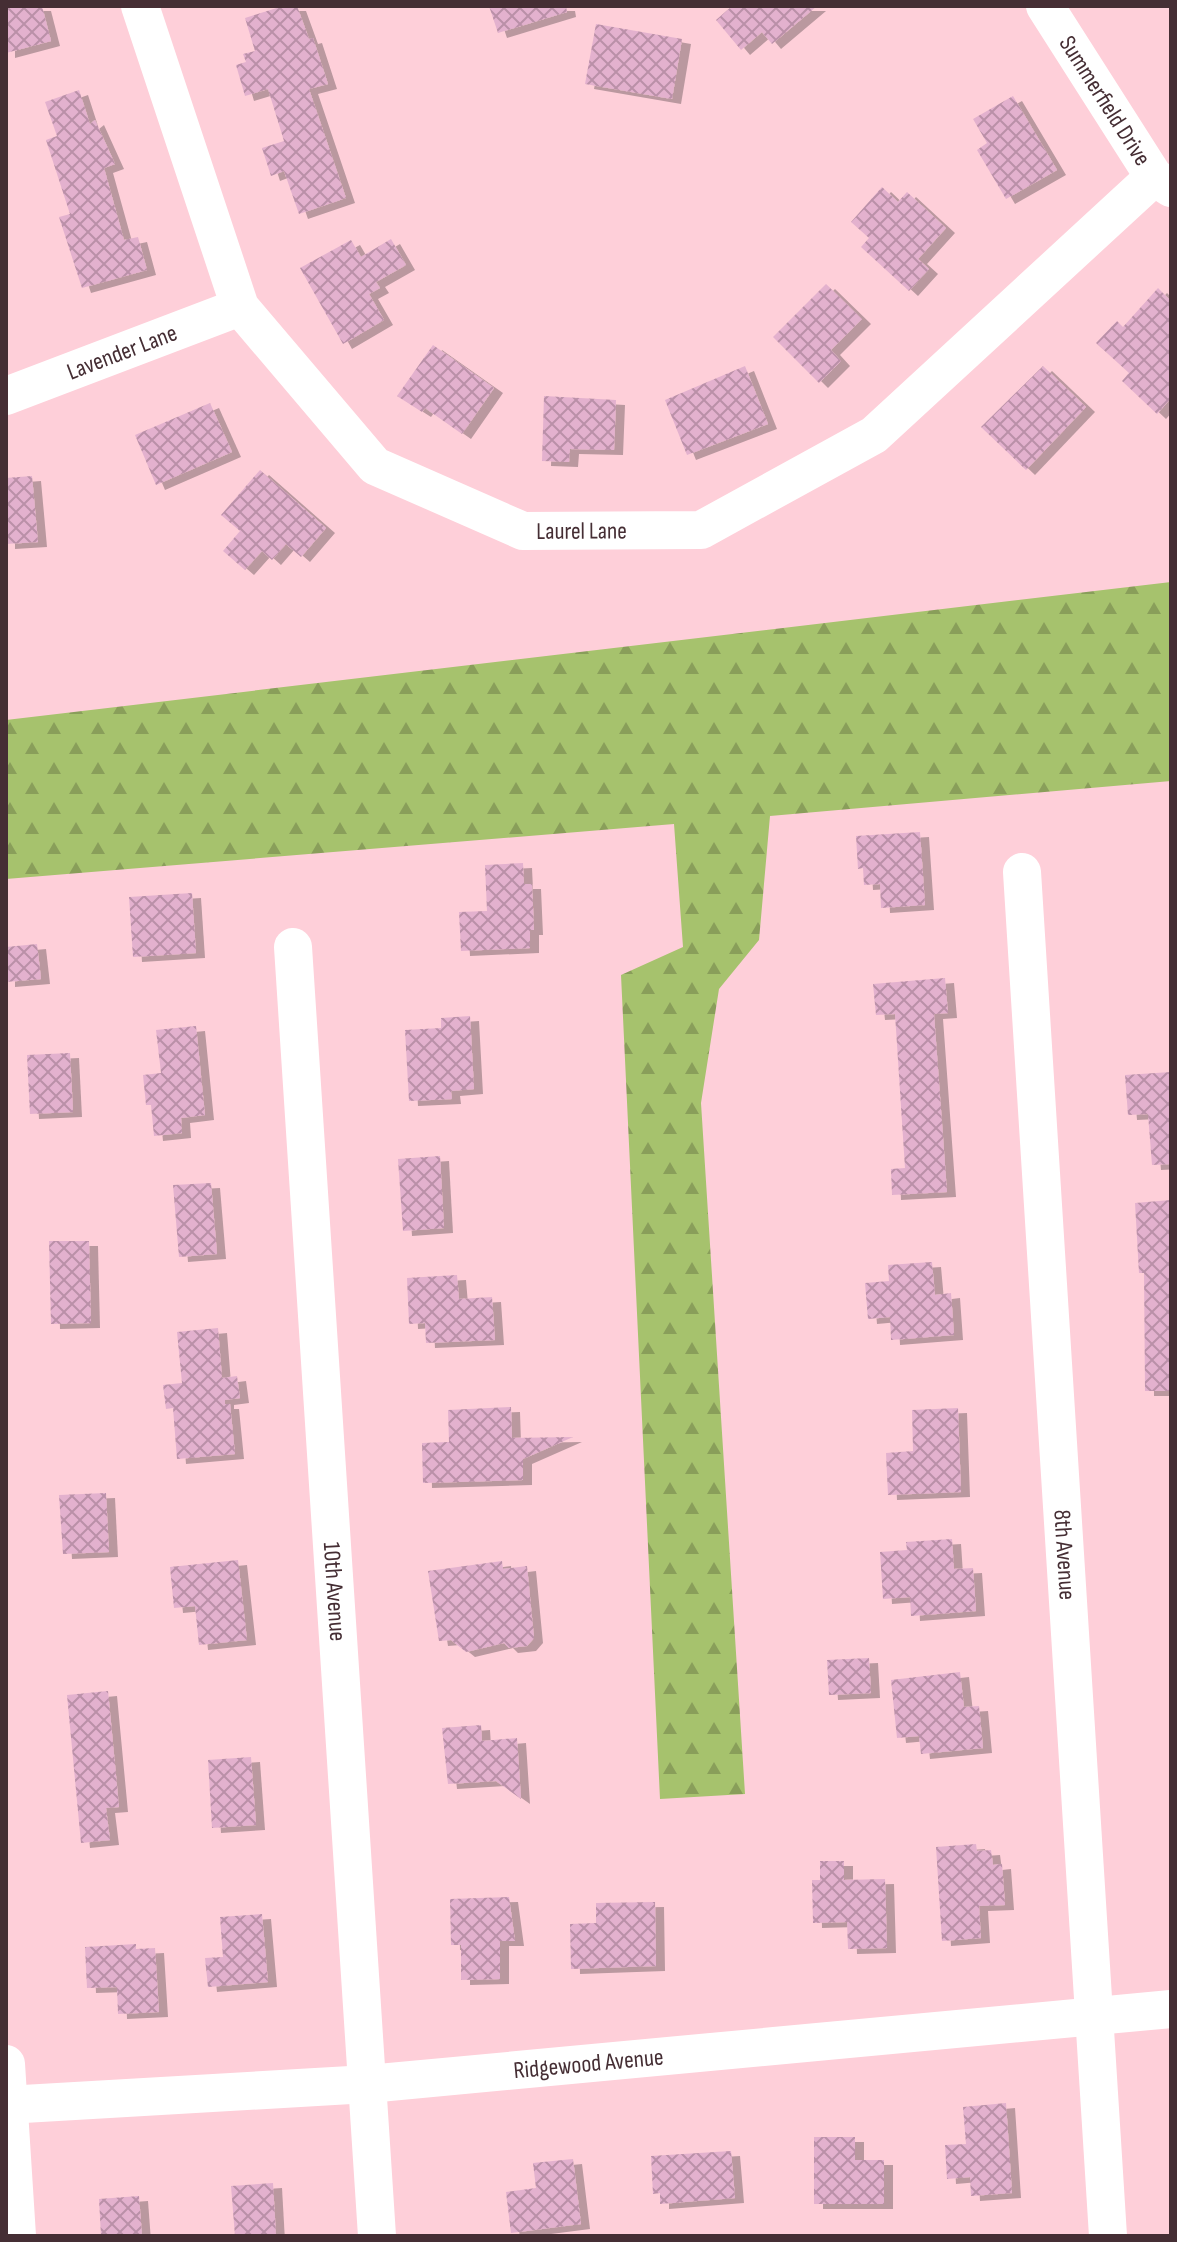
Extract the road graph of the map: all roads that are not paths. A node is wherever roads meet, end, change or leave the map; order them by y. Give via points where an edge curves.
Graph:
1 (140, 6) edge
2 (1045, 6) edge
3 (1162, 182) edge
4 (240, 307) junction
5 (6, 396) edge
6 (1022, 872) dead end
7 (293, 947) dead end
8 (1171, 2009) edge
9 (1093, 2017) junction
10 (6, 2064) edge
11 (368, 2084) junction
12 (8, 2105) edge
13 (17, 2236) edge
14 (377, 2236) edge
15 (1108, 2236) edge

1 - 4 street, Laurel Lane
2 - 3 street, Summerfield Drive
3 - 4 street, Laurel Lane via 874,435 701,530 523,531 375,466
4 - 5 street, Lavender Lane
6 - 9 street, 8th Avenue
7 - 11 street, 10th Avenue
8 - 9 street, Ridgewood Avenue
9 - 11 street, Ridgewood Avenue
9 - 15 street, 8th Avenue
10 - 12 street
11 - 12 street, Ridgewood Avenue
11 - 14 street, 10th Avenue
12 - 13 street

